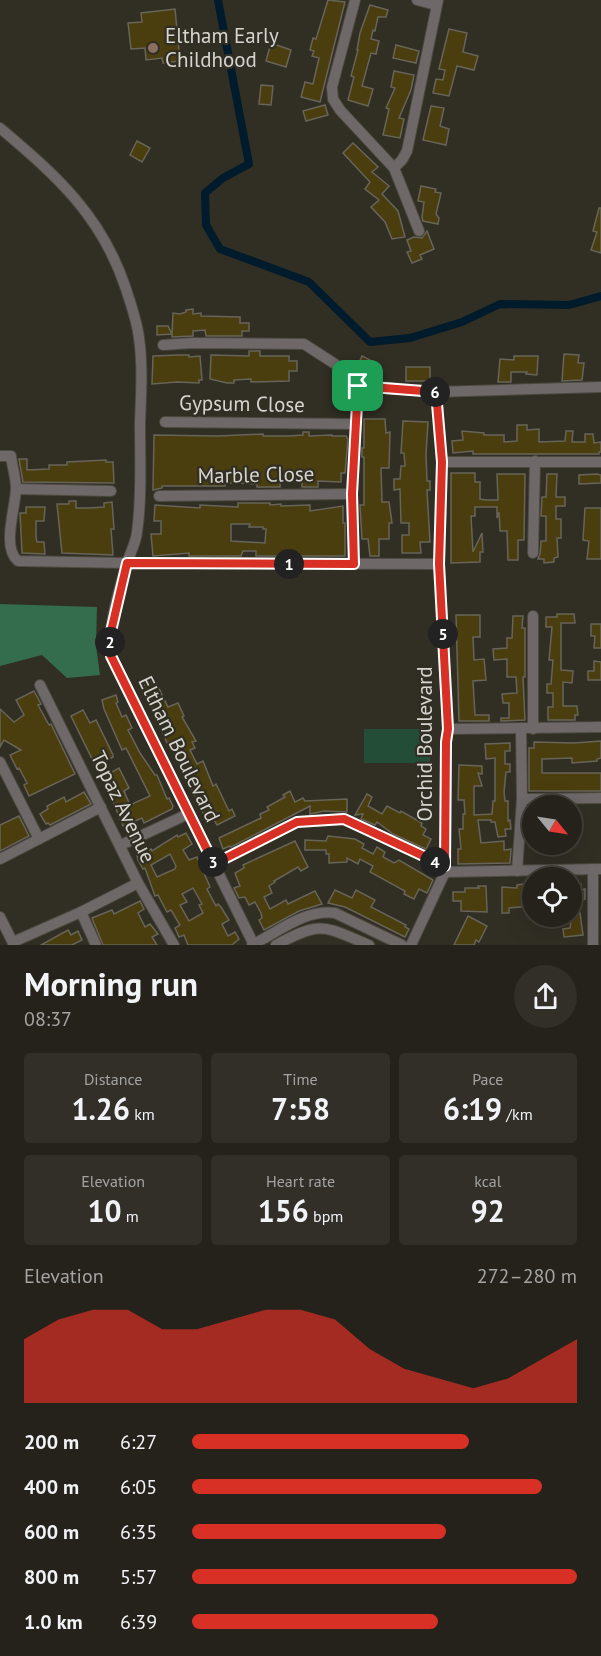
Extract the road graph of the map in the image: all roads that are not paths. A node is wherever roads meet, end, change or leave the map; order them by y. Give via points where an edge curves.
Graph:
1 (355, 0) edge
2 (417, 0) edge
3 (437, 2) edge
4 (0, 128) edge
5 (394, 168) junction
6 (419, 231) dead end
7 (163, 345) dead end
8 (358, 386) junction
9 (601, 387) edge
10 (436, 392) junction
11 (165, 422) dead end
12 (355, 424) junction
13 (5, 456) edge
14 (442, 462) junction
15 (535, 462) junction
16 (601, 462) edge
17 (16, 489) junction
18 (111, 491) dead end
19 (352, 494) junction
20 (159, 496) dead end
21 (5, 525) edge
22 (533, 553) dead end
23 (127, 563) junction
24 (354, 564) junction
25 (439, 564) junction
26 (533, 616) dead end
27 (40, 685) dead end
28 (601, 728) edge
29 (448, 729) junction
30 (521, 729) junction
31 (533, 729) junction
32 (0, 762) edge
33 (582, 798) edge
34 (601, 798) edge
35 (522, 799) joint
36 (100, 807) junction
37 (188, 814) junction
38 (39, 839) junction
39 (121, 845) junction
40 (0, 859) edge
41 (214, 864) junction
42 (445, 869) junction
43 (597, 869) edge
44 (517, 871) junction
45 (138, 883) junction
46 (81, 912) junction
47 (0, 917) edge
48 (14, 944) edge
49 (96, 945) edge
50 (174, 945) edge
51 (253, 945) edge
52 (276, 945) edge
53 (369, 945) edge
54 (402, 945) edge
55 (411, 945) edge
56 (593, 945) edge

1 - 5 street via 332,87 333,99
2 - 3 street
3 - 5 street via 407,151
4 - 23 street, Eltham Boulevard via 62,182 82,205 119,268 134,313 141,362 140,474 137,534
5 - 6 street
7 - 8 street via 303,344 335,363
8 - 10 street
8 - 12 street
9 - 10 street
10 - 14 street, Orchid Boulevard
11 - 12 street, Gypsum Close
12 - 19 street
13 - 17 street
14 - 15 street
14 - 25 street, Orchid Boulevard
15 - 16 street
15 - 22 street
17 - 18 street
17 - 21 street
19 - 20 street, Marble Close
19 - 24 street
21 - 23 street via 11,552 18,561
23 - 24 street
23 - 37 street, Eltham Boulevard via 109,640 111,656
24 - 25 street
25 - 29 street, Orchid Boulevard
26 - 31 street
27 - 36 street, Topaz Avenue
28 - 31 street
29 - 30 street
29 - 42 street, Orchid Boulevard
30 - 31 street
30 - 35 street
32 - 38 street
33 - 34 street
35 - 44 street
36 - 38 street
36 - 39 street, Topaz Avenue
37 - 39 street
37 - 41 street, Eltham Boulevard
38 - 40 street
39 - 45 street, Topaz Avenue
41 - 42 street via 297,822 344,819
41 - 51 street, Eltham Boulevard
42 - 44 street
42 - 55 street, Orchid Boulevard
43 - 44 street
43 - 56 street
45 - 46 street
45 - 50 street, Topaz Avenue
46 - 48 street
46 - 49 street
47 - 48 street
51 - 54 street via 304,917 323,912
52 - 53 street via 309,928 325,927

